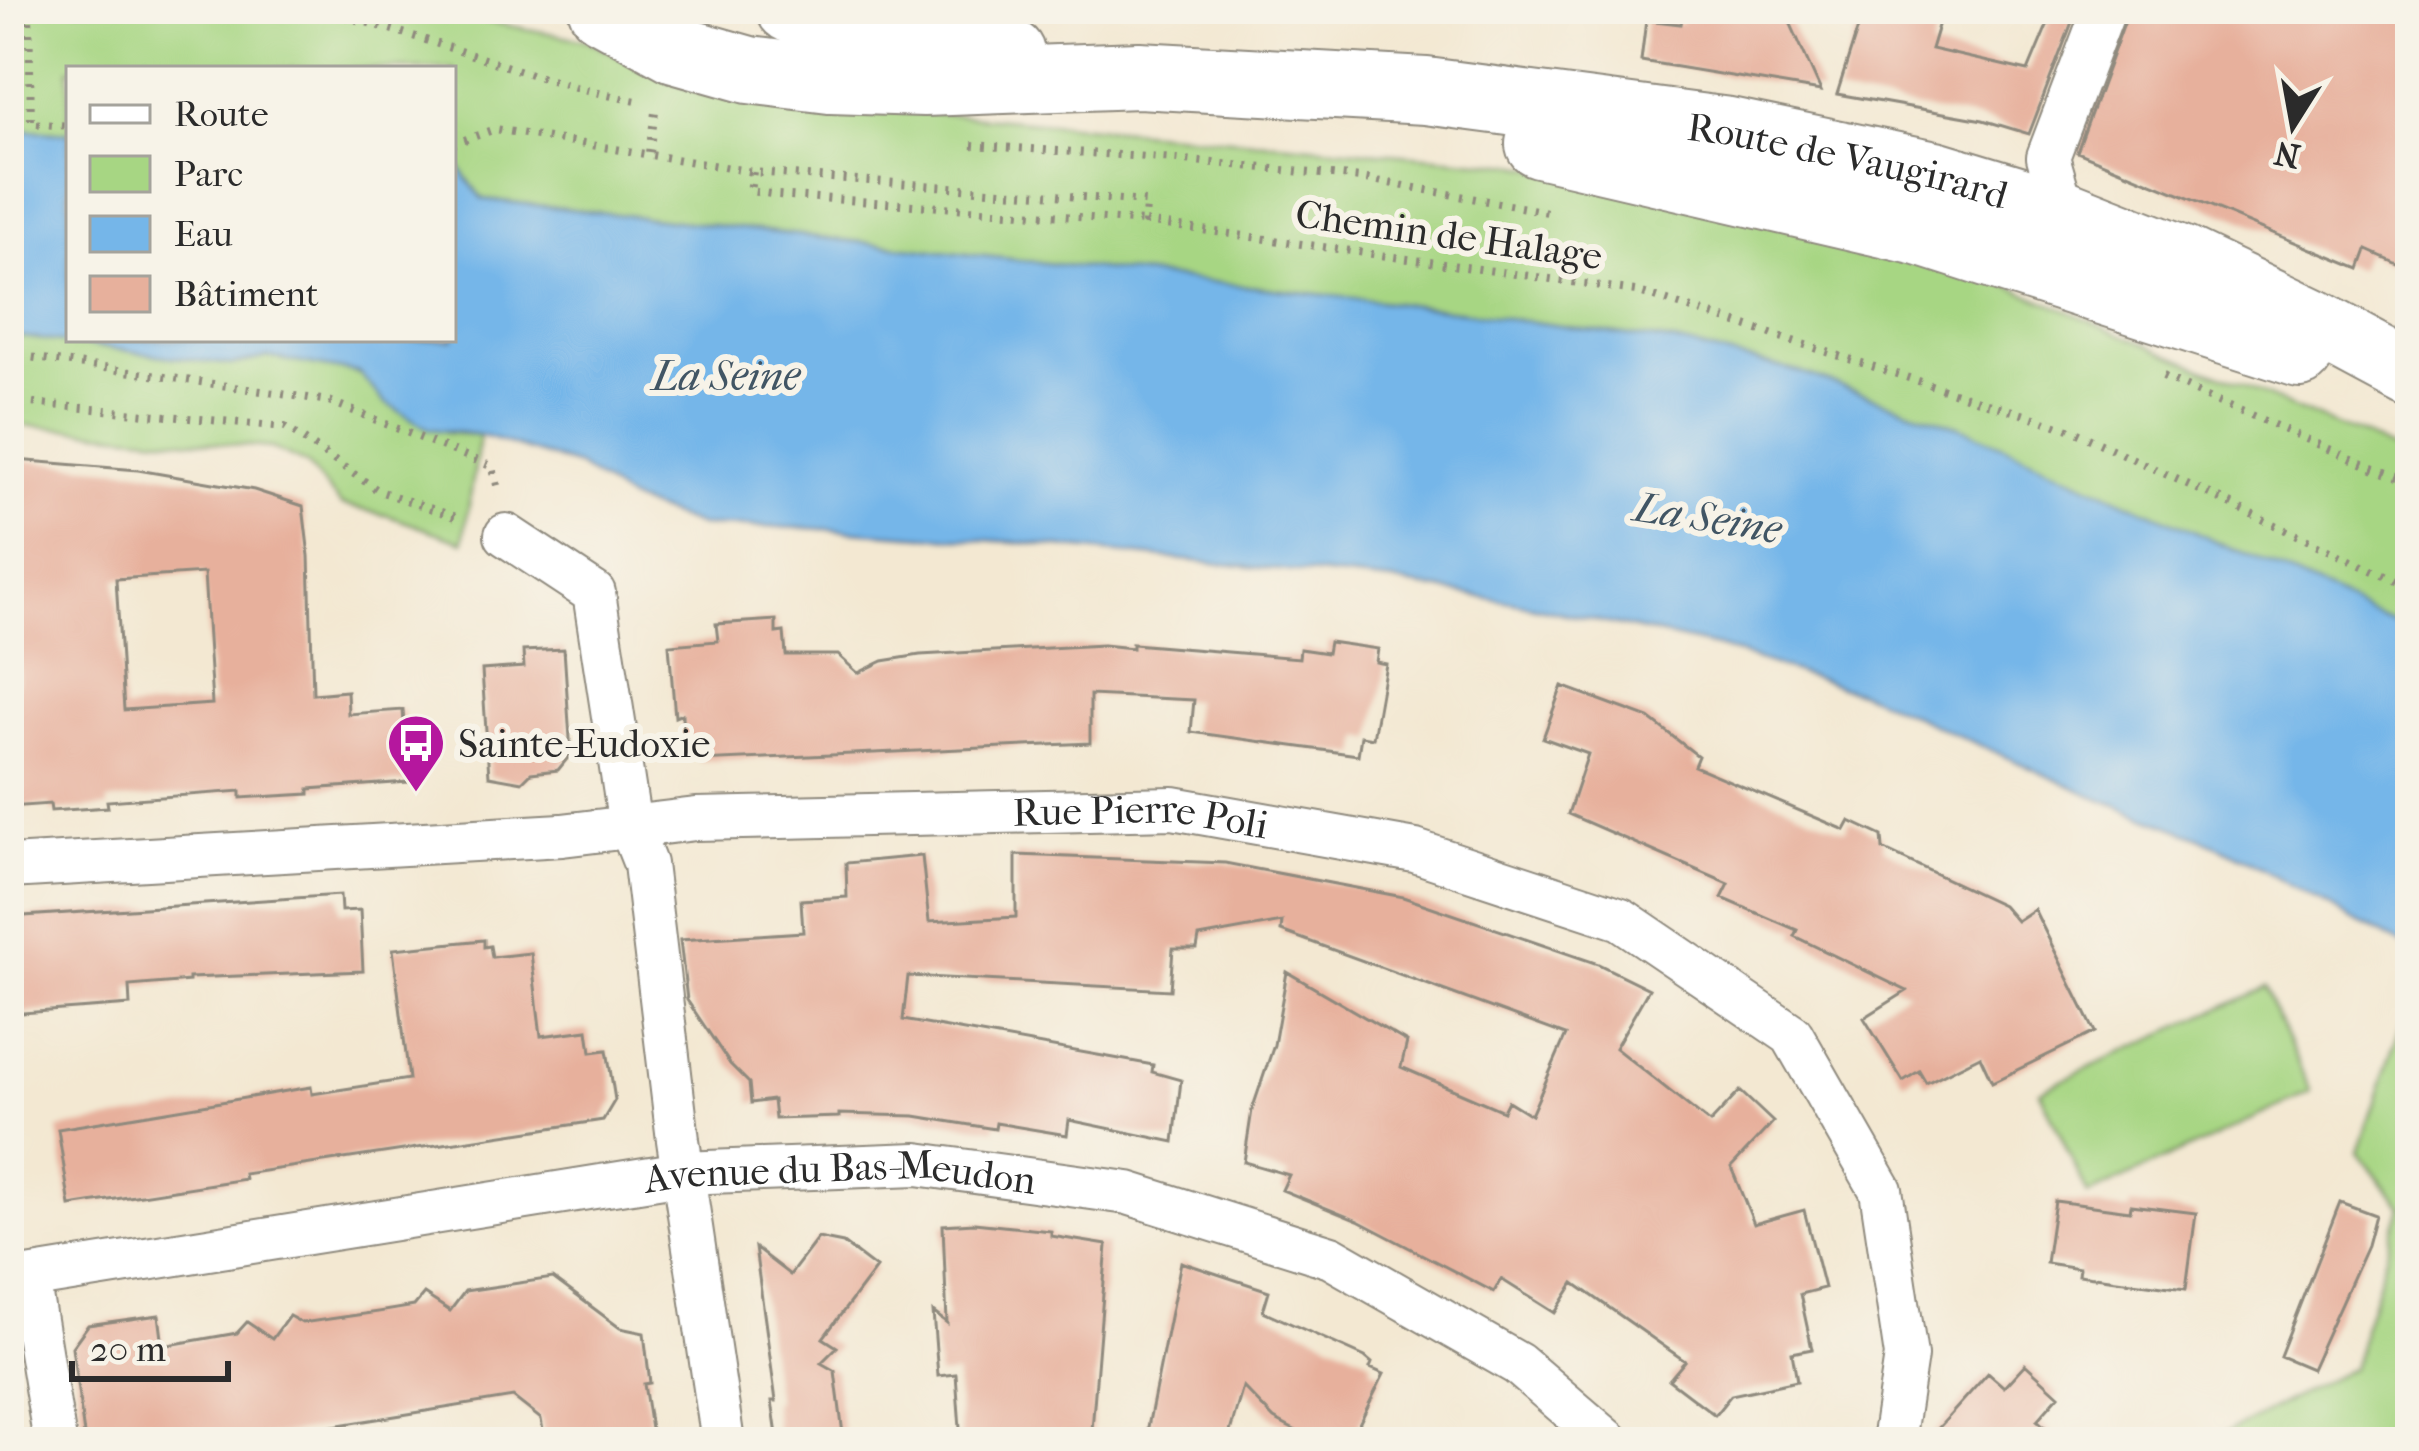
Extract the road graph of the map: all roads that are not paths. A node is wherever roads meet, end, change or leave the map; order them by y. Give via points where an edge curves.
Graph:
1 (602, 9) edge
2 (790, 9) edge
3 (2104, 9) edge
4 (1139, 75) junction
5 (2028, 234) junction
6 (2410, 374) edge
7 (2410, 390) edge
8 (506, 535) road end
9 (631, 826) junction
10 (9, 867) edge
11 (682, 1174) junction
12 (19, 1279) edge
13 (55, 1442) edge
14 (723, 1442) edge
15 (1609, 1442) edge
16 (1894, 1442) edge

1 - 4 main road, Route de Vaugirard via 676,49 749,70 830,80
2 - 4 main road, Route de Vaugirard
3 - 5 street
4 - 5 main road, Route de Vaugirard via 1426,91 1729,131 1935,174
5 - 6 main road, Route de Vaugirard via 2183,260
5 - 7 main road, Route de Vaugirard
8 - 9 street via 594,593
9 - 10 street, Rue Pierre Poli
9 - 11 street via 645,864
9 - 16 street, Rue Pierre Poli via 1173,808 1415,850 1621,919 1792,1034 1880,1190 1906,1356
11 - 12 street, Avenue du Bas-Meudon
11 - 14 street
11 - 15 street, Avenue du Bas-Meudon via 917,1164 1128,1193 1331,1257 1517,1364
12 - 13 street

